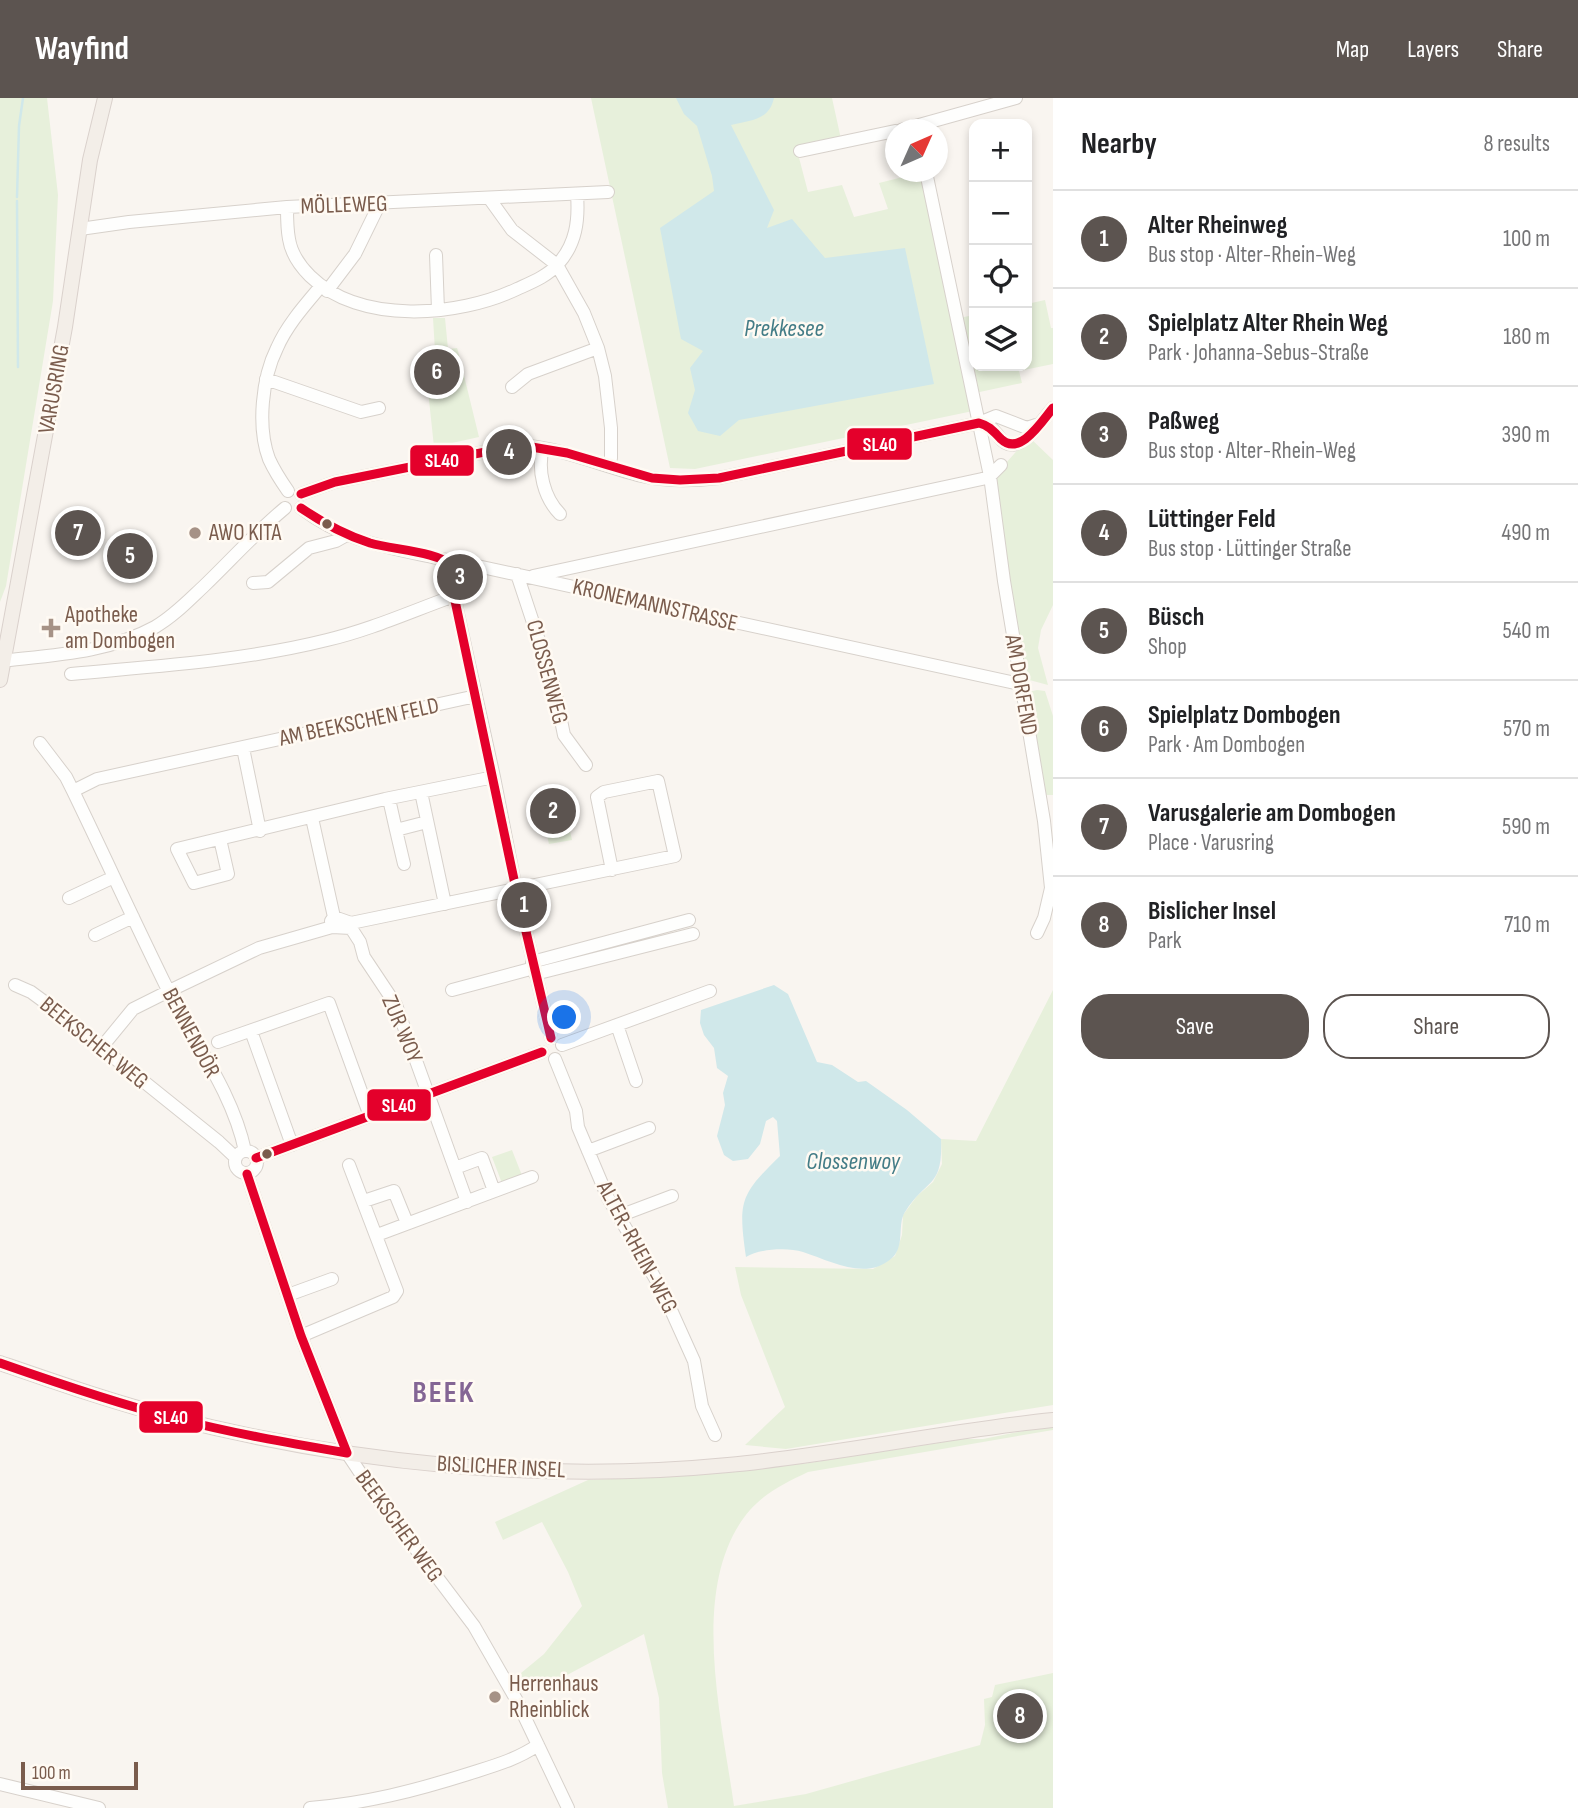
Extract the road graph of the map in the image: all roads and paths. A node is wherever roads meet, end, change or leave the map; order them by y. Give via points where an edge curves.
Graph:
1 (105, 98) edge
2 (1016, 98) edge
3 (946, 119) edge
4 (885, 133) edge
5 (800, 151) dead end
6 (928, 182) edge
7 (608, 192) dead end
8 (577, 194) junction
9 (489, 198) junction
10 (380, 203) junction
11 (287, 207) junction
12 (80, 229) junction
13 (436, 255) dead end
14 (557, 265) junction
15 (324, 288) junction
16 (438, 310) junction
17 (598, 348) junction
18 (266, 379) junction
19 (512, 387) dead end
20 (379, 408) dead end
21 (1053, 408) edge
22 (979, 423) junction
23 (1036, 425) junction
24 (543, 448) junction
25 (1001, 465) dead end
26 (609, 466) junction
27 (990, 476) junction
28 (295, 493) junction
29 (285, 508) junction
30 (301, 508) junction
31 (559, 514) dead end
32 (345, 536) junction
33 (455, 567) junction
34 (523, 575) junction
35 (253, 583) dead end
36 (454, 596) junction
37 (2, 660) edge
38 (71, 674) dead end
39 (0, 680) edge
40 (1020, 684) junction
41 (476, 696) junction
42 (40, 743) dead end
43 (243, 748) junction
44 (586, 765) dead end
45 (494, 777) junction
46 (73, 791) junction
47 (421, 792) junction
48 (389, 799) junction
49 (312, 818) junction
50 (427, 822) junction
51 (396, 830) junction
52 (260, 831) junction
53 (220, 839) dead end
54 (404, 864) dead end
55 (612, 870) junction
56 (114, 877) junction
57 (516, 889) junction
58 (69, 898) dead end
59 (445, 904) junction
60 (133, 917) junction
61 (333, 922) junction
62 (351, 925) junction
63 (691, 927) dead end
64 (1037, 933) dead end
65 (95, 935) dead end
66 (534, 968) junction
67 (15, 985) dead end
68 (452, 990) dead end
69 (169, 991) junction
70 (710, 991) dead end
71 (617, 1025) junction
72 (251, 1031) junction
73 (556, 1041) junction
74 (218, 1042) dead end
75 (101, 1048) junction
76 (542, 1052) junction
77 (555, 1059) junction
78 (636, 1081) dead end
79 (428, 1094) junction
80 (370, 1116) junction
81 (649, 1128) dead end
82 (292, 1145) junction
83 (588, 1151) junction
84 (245, 1156) junction
85 (349, 1165) dead end
86 (455, 1168) junction
87 (247, 1174) junction
88 (532, 1177) dead end
89 (494, 1191) junction
90 (671, 1196) dead end
91 (364, 1201) junction
92 (467, 1202) junction
93 (619, 1216) junction
94 (407, 1223) junction
95 (377, 1235) junction
96 (332, 1279) dead end
97 (288, 1295) junction
98 (302, 1336) junction
99 (0, 1363) edge
100 (1053, 1420) edge
101 (715, 1435) dead end
102 (346, 1453) junction
103 (538, 1745) junction
104 (0, 1784) edge
105 (99, 1808) edge
106 (310, 1808) edge
107 (568, 1808) edge

1 - 12 main road, VARUSRING
2 - 3 street
4 - 5 street
6 - 22 street, AM DORFEND
7 - 8 street, MÖLLEWEG
8 - 9 street, MÖLLEWEG
8 - 14 street via 577,227
9 - 10 street, MÖLLEWEG
9 - 14 street via 512,230
10 - 11 street, MÖLLEWEG
10 - 15 street via 355,254
11 - 12 street, MÖLLEWEG
11 - 15 street via 289,241 299,262
12 - 37 main road, VARUSRING
13 - 16 street
14 - 16 street via 490,302
14 - 17 street
15 - 16 street via 346,300 379,308
15 - 18 street via 290,325
17 - 19 street via 528,374
17 - 26 street via 611,428
18 - 20 street via 361,412
18 - 28 street via 268,457
21 - 23 street
22 - 23 street via 996,416 1027,428
22 - 23 street via 988,424 1005,444 1013,446 1021,444
22 - 26 street via 719,478 670,480
22 - 27 street, AM DORFEND
24 - 26 street
24 - 28 street via 496,448
24 - 31 street via 540,457 549,503
25 - 27 street
27 - 34 street
27 - 40 street, AM DORFEND
28 - 29 street via 283,496
28 - 30 street via 304,501
29 - 30 street via 296,512
29 - 37 street via 179,610 156,626 103,646
30 - 32 street, KRONEMANNSTRASSE
32 - 33 street, KRONEMANNSTRASSE via 447,560
32 - 35 street via 309,548 268,582
33 - 34 street, KRONEMANNSTRASSE via 468,564
33 - 36 street
34 - 40 street, KRONEMANNSTRASSE
34 - 44 street, CLOSSENWEG via 564,735
36 - 38 street via 351,634 282,650 201,663
36 - 41 street
37 - 39 main road, VARUSRING
40 - 64 street, AM DORFEND via 1051,888
41 - 43 street, AM BEEKSCHEN FELD
41 - 45 street
42 - 46 street, BENNENDÖR
43 - 46 street, AM BEEKSCHEN FELD via 97,779
43 - 52 street
45 - 47 street
45 - 57 street
46 - 56 street, BENNENDÖR
47 - 48 street
47 - 50 street
48 - 49 street
48 - 51 street
49 - 52 street
49 - 61 street
50 - 51 street
50 - 59 street
51 - 54 street
52 - 53 street
55 - 55 street via 675,856 658,781 597,797
55 - 57 street
56 - 58 street
56 - 60 street, BENNENDÖR
57 - 59 street
57 - 66 street
59 - 62 street
60 - 65 street
60 - 69 street, BENNENDÖR
61 - 62 street
61 - 69 street via 259,948
62 - 79 street, ZUR WOY via 364,957 396,1005
63 - 66 street
66 - 68 street
66 - 73 street
67 - 75 street, BEEKSCHER WEG via 38,997
69 - 75 street via 133,1009
69 - 84 street, BENNENDÖR via 232,1113
70 - 71 street
71 - 73 street
71 - 78 street
72 - 74 street
72 - 80 street via 329,1003
72 - 82 street
73 - 76 street via 543,1043
73 - 77 street via 563,1052
75 - 84 street, BEEKSCHER WEG via 219,1142
76 - 77 street
76 - 79 street
77 - 83 street, ALTER-RHEIN-WEG
79 - 80 street
79 - 86 street, ZUR WOY
80 - 82 street
81 - 83 street
82 - 84 street
83 - 93 street, ALTER-RHEIN-WEG
84 - 87 street, BEEKSCHER WEG via 237,1169
84 - 87 street via 257,1165
85 - 91 street
86 - 89 street via 482,1158
86 - 92 street, ZUR WOY
87 - 97 street, BEEKSCHER WEG
88 - 89 street
89 - 92 street
90 - 93 street
91 - 94 street via 394,1191
91 - 95 street
92 - 94 street
93 - 101 street, ALTER-RHEIN-WEG via 662,1290 694,1361 702,1406
94 - 95 street
95 - 98 street via 397,1290 393,1297
96 - 97 street
97 - 98 street, BEEKSCHER WEG
98 - 102 street, BEEKSCHER WEG
99 - 102 main road, BISLICHER INSEL via 175,1418
100 - 102 main road, BISLICHER INSEL via 808,1457 659,1470 521,1470
102 - 103 street, BEEKSCHER WEG via 474,1626
103 - 106 street via 511,1760 414,1791
103 - 107 street, BEEKSCHER WEG
104 - 105 street

